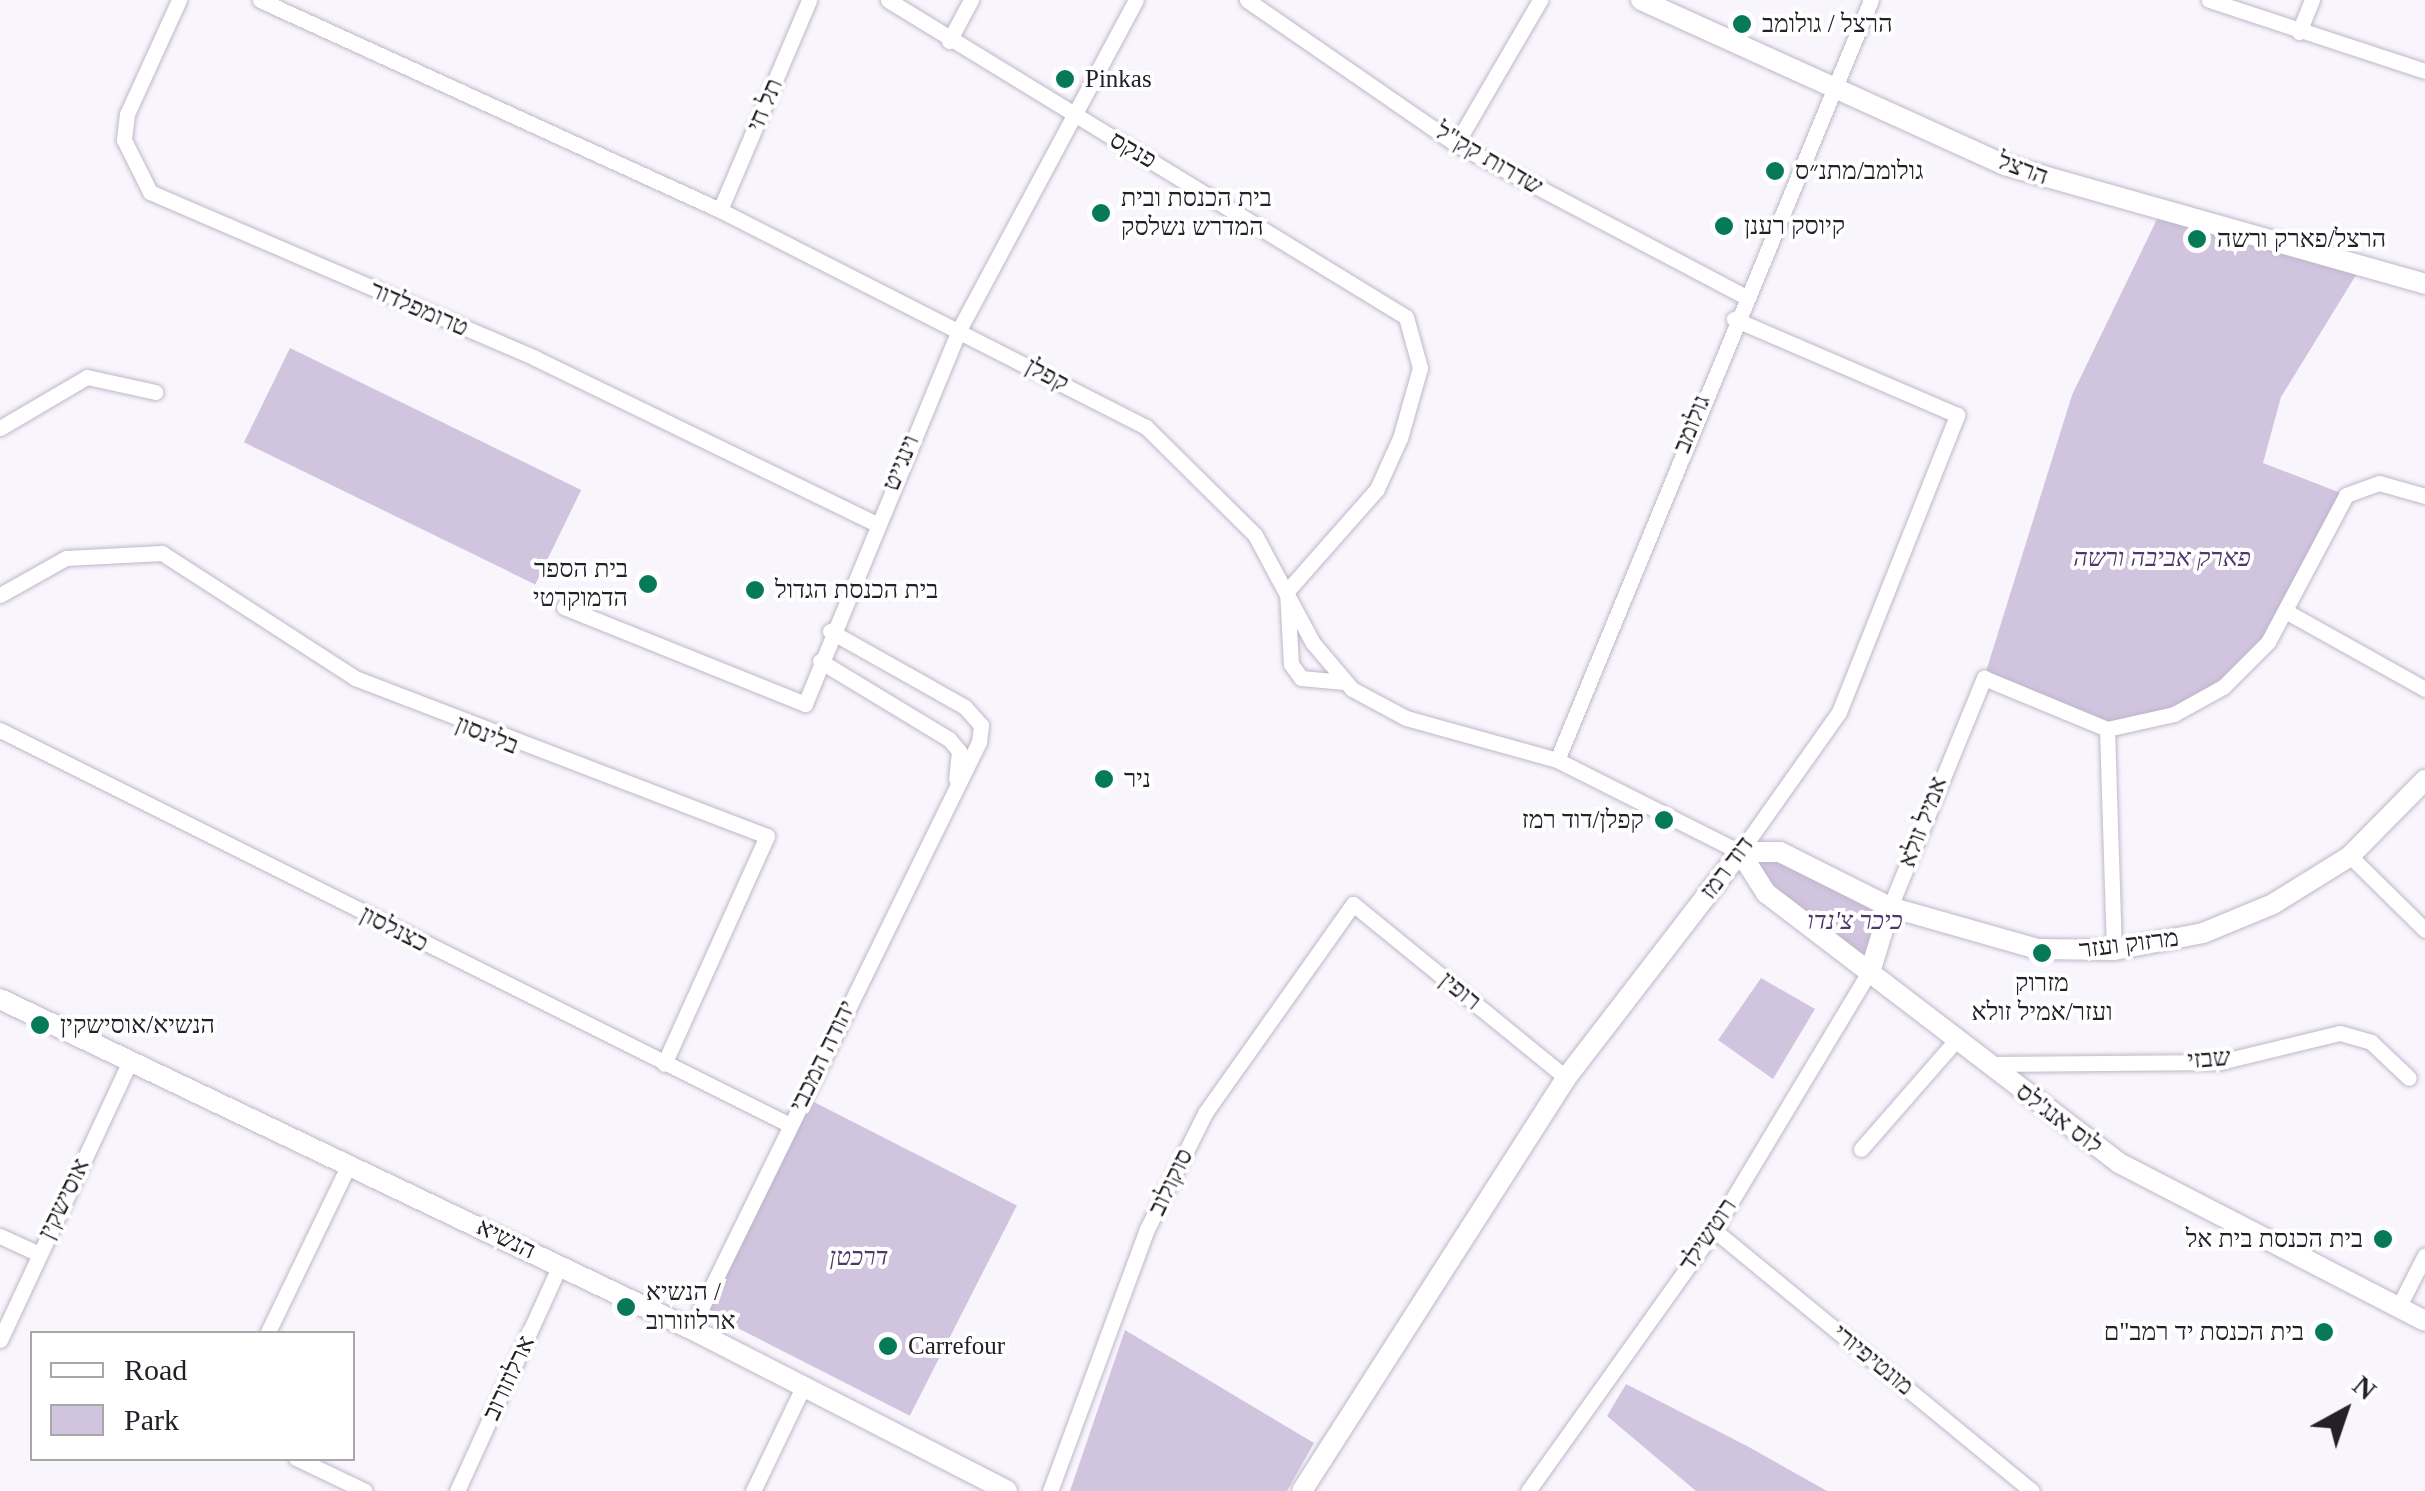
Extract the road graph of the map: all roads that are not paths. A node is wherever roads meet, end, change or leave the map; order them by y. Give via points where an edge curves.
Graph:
1 (179, 0) edge
2 (260, 0) edge
3 (809, 0) edge
4 (888, 0) edge
5 (971, 0) edge
6 (1136, 0) edge
7 (1246, 0) edge
8 (1540, 0) edge
9 (1641, 0) edge
10 (1871, 0) edge
11 (2209, 0) edge
12 (2312, 0) edge
13 (2299, 32) junction
14 (949, 41) junction
15 (2425, 71) edge
16 (1835, 91) junction
17 (1070, 113) junction
18 (1456, 144) junction
19 (720, 210) junction
20 (2425, 284) edge
21 (1744, 296) junction
22 (1734, 319) junction
23 (960, 328) junction
24 (155, 392) dead end
25 (0, 428) edge
26 (2425, 496) edge
27 (875, 522) junction
28 (1287, 591) junction
29 (0, 596) edge
30 (564, 607) dead end
31 (2288, 613) junction
32 (830, 630) junction
33 (820, 661) junction
34 (1344, 682) junction
35 (2425, 689) edge
36 (2107, 729) junction
37 (0, 730) edge
38 (1557, 760) junction
39 (2425, 780) edge
40 (955, 783) junction
41 (1740, 852) junction
42 (2350, 856) junction
43 (1353, 904) joint
44 (1890, 907) junction
45 (2425, 930) edge
46 (2114, 950) junction
47 (1872, 969) junction
48 (0, 999) edge
49 (1957, 1039) junction
50 (130, 1060) junction
51 (664, 1064) junction
52 (1989, 1064) junction
53 (1566, 1078) junction
54 (2409, 1078) dead end
55 (790, 1125) junction
56 (1861, 1150) dead end
57 (349, 1164) junction
58 (1714, 1230) junction
59 (0, 1236) edge
60 (37, 1254) junction
61 (2425, 1255) edge
62 (560, 1266) junction
63 (2398, 1308) junction
64 (2425, 1321) edge
65 (691, 1328) junction
66 (268, 1331) edge
67 (0, 1340) edge
68 (804, 1384) junction
69 (302, 1461) edge
70 (365, 1491) edge
71 (457, 1491) edge
72 (753, 1491) edge
73 (1007, 1491) edge
74 (1050, 1491) edge
75 (1302, 1491) edge
76 (1528, 1491) edge
77 (2032, 1491) edge

1 - 27 street, טרומפלדור via 127,114 124,140 150,192 535,358
2 - 19 street, קפלן
3 - 19 street, תל חי
4 - 14 street, פנקס
5 - 14 street
6 - 17 street, וינגייט
7 - 18 street, שדרות קק"ל
8 - 18 street
9 - 16 street, הרצל
10 - 16 street, גולומב
11 - 13 street
12 - 13 street
13 - 15 street
14 - 17 street, פנקס
16 - 20 street, הרצל via 2108,198
16 - 21 street, גולומב
17 - 23 street, וינגייט
17 - 28 street, פנקס via 1382,294 1420,340 1416,394 1377,489
18 - 21 street, שדרות קק"ל
19 - 23 street, קפלן
21 - 22 street, גולומב
22 - 38 street, גולומב
22 - 41 street, דוד רמז via 1957,415 1839,712
23 - 27 street, וינגייט
23 - 28 street, קפלן via 1161,438 1255,535
24 - 25 street via 87,377
26 - 31 street via 2379,483 2352,490
27 - 32 street, וינגייט
28 - 34 street, קפלן
28 - 34 street via 1290,664 1301,678
29 - 51 street, בלינסון via 66,558 162,553 355,678 767,836
30 - 33 street, וינגייט via 805,704
31 - 35 street
31 - 36 street via 2248,664 2196,704
32 - 33 street, וינגייט
32 - 40 street, יהודה המכבי via 981,725
33 - 40 street via 948,739 959,751
34 - 38 street, קפלן via 1406,718
36 - 44 street, אמיל זולא via 1984,678
36 - 46 street
37 - 51 street, כצנלסון
38 - 41 street, קפלן
39 - 42 street, מרזוק ועזר
40 - 55 street, יהודה המכבי
41 - 44 street, מרזוק ועזר via 1780,852
41 - 47 street, לוס אנג'לס via 1766,893
41 - 53 street, דוד רמז
42 - 45 street
42 - 46 street, מרזוק ועזר via 2248,916
43 - 53 street, רופין
43 - 74 street, סוקולוב via 1205,1114 1147,1229
44 - 46 street, מרזוק ועזר via 2037,948
44 - 47 street, אמיל זולא
47 - 49 street, לוס אנג'לס
47 - 58 street, רוטשילד
48 - 50 street, הנשיא
49 - 52 street, לוס אנג'לס
49 - 56 street
50 - 57 street, הנשיא
50 - 60 street, אוסישקין
51 - 55 street, כצנלסון
52 - 54 street, שבזי via 2220,1062 2340,1033 2372,1042
52 - 63 street, לוס אנג'לס via 2118,1164
53 - 75 street, דוד רמז
55 - 65 street, יהודה המכבי
57 - 62 street, הנשיא
57 - 66 street
58 - 76 street, רוטשילד
58 - 77 street, מונטיפיורי
59 - 60 street
60 - 67 street, אוסישקין
61 - 63 street
62 - 65 street, הנשיא
62 - 71 street, ארלוזורוב
63 - 64 street, לוס אנג'לס
65 - 68 street, הנשיא
68 - 72 street
68 - 73 street, הנשיא
69 - 70 street

